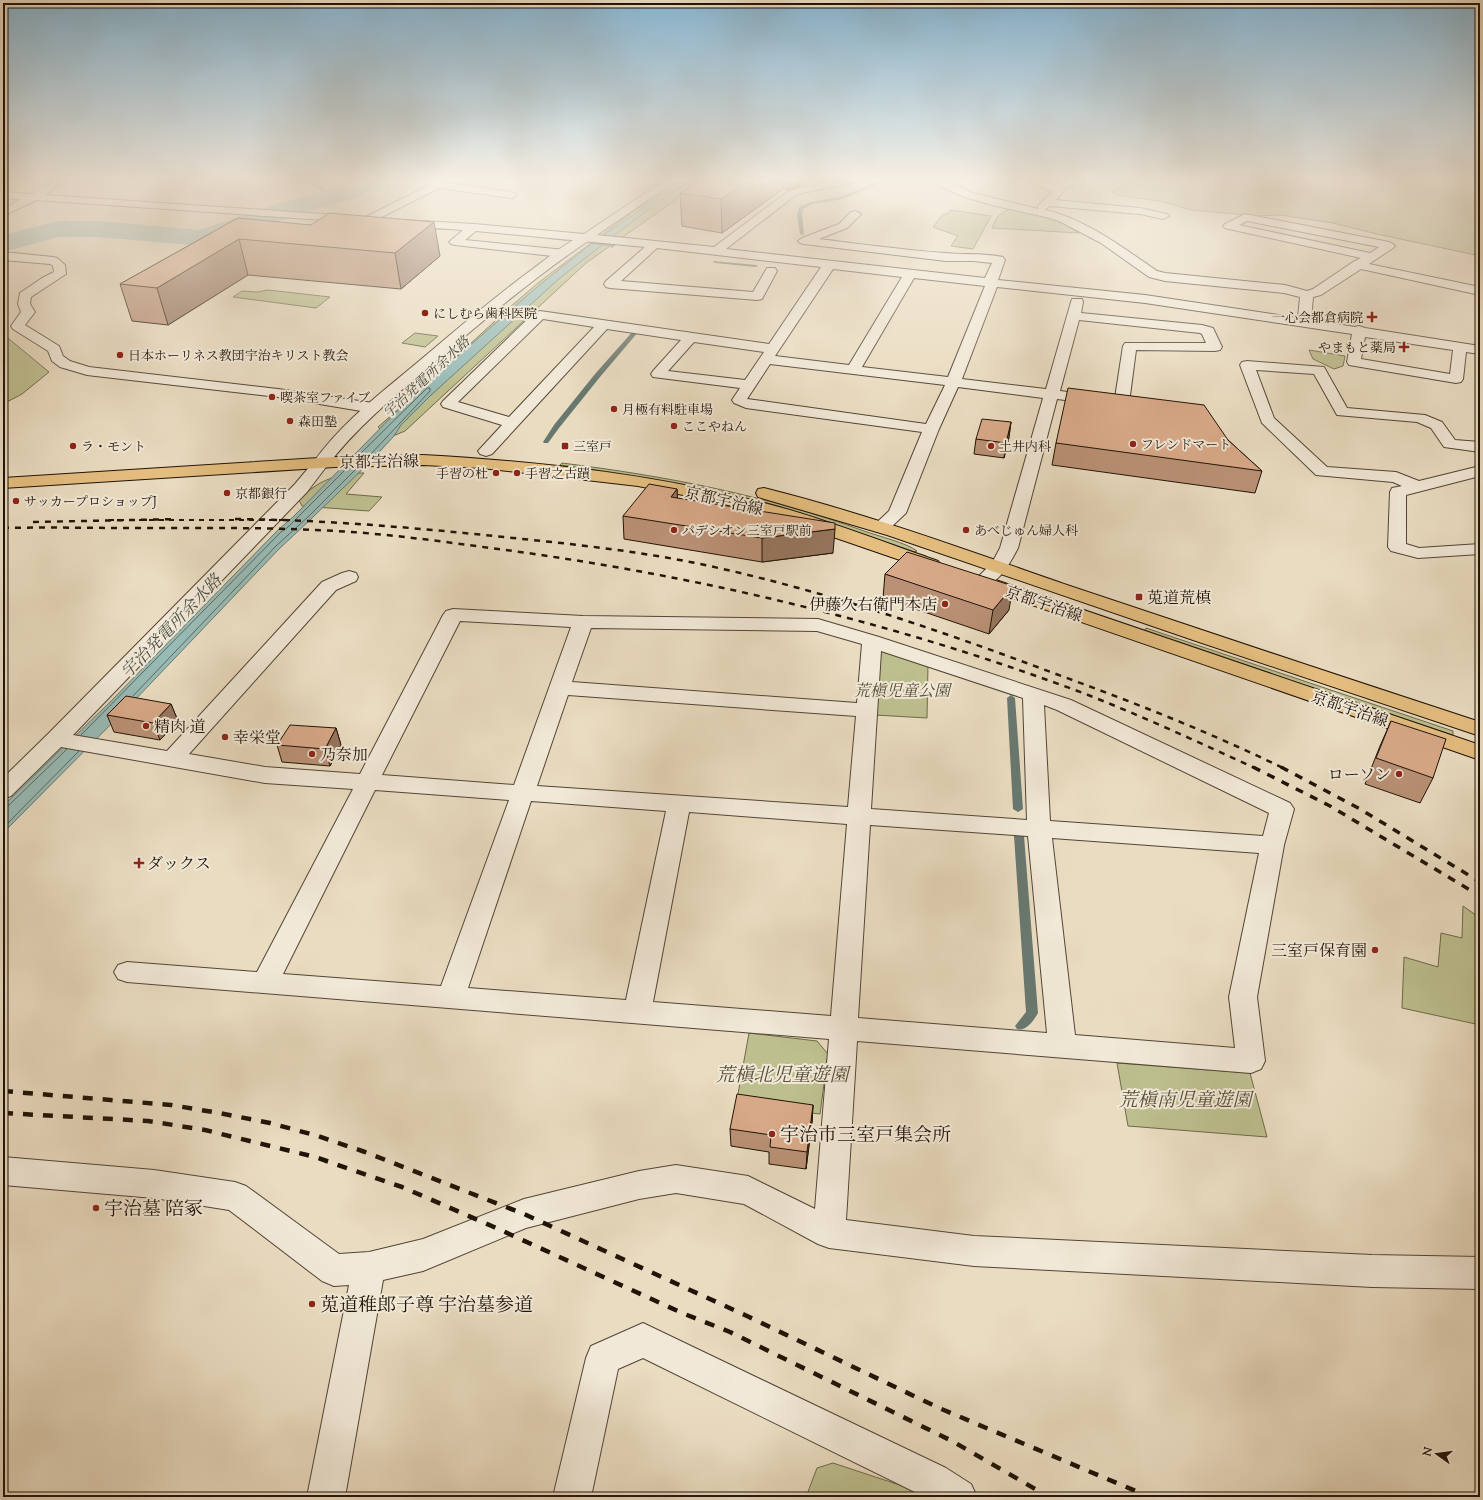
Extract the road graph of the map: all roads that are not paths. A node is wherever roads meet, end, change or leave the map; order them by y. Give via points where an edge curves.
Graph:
1 (532, 250) edge
2 (567, 250) edge
3 (649, 250) edge
4 (700, 250) edge
5 (718, 250) edge
6 (799, 250) edge
7 (884, 250) edge
8 (1118, 250) edge
9 (1342, 250) edge
10 (1382, 250) edge
11 (715, 252) junction
12 (561, 253) junction
13 (645, 254) junction
14 (3, 256) edge
15 (1371, 257) junction
16 (667, 258) dead end
17 (792, 261) junction
18 (829, 264) junction
19 (1357, 265) junction
20 (756, 269) dead end
21 (771, 271) junction
22 (910, 274) junction
23 (1153, 274) junction
24 (991, 282) junction
25 (1480, 291) edge
26 (1079, 292) junction
27 (1307, 295) junction
28 (1144, 299) junction
29 (1074, 316) junction
30 (1304, 322) junction
31 (603, 325) junction
32 (1359, 330) junction
33 (690, 338) junction
34 (1460, 347) junction
35 (1480, 350) edge
36 (769, 354) junction
37 (853, 370) junction
38 (953, 383) junction
39 (749, 385) junction
40 (1051, 395) junction
41 (373, 408) junction
42 (512, 423) junction
43 (931, 429) junction
44 (1480, 447) edge
45 (486, 451) junction
46 (384, 455) junction
47 (329, 458) junction
48 (3, 470) edge
49 (1480, 471) edge
50 (3, 483) edge
51 (1418, 487) junction
52 (881, 527) junction
53 (1480, 548) edge
54 (999, 566) junction
55 (948, 570) edge
56 (349, 577) dead end
57 (975, 579) joint
58 (583, 622) junction
59 (872, 641) junction
60 (560, 688) junction
61 (1033, 695) junction
62 (867, 710) junction
63 (1480, 729) edge
64 (59, 740) junction
65 (1480, 753) edge
66 (172, 759) junction
67 (367, 782) junction
68 (3, 791) edge
69 (523, 793) junction
70 (679, 804) junction
71 (860, 816) junction
72 (1039, 829) junction
73 (1272, 845) junction
74 (127, 972) dead end
75 (265, 982) junction
76 (451, 997) junction
77 (637, 1012) junction
78 (844, 1029) junction
79 (1062, 1046) junction
80 (3, 1171) edge
81 (829, 1233) junction
82 (369, 1268) junction
83 (1480, 1272) edge
84 (326, 1497) edge
85 (572, 1497) edge
86 (958, 1497) edge

1 - 12 street
2 - 12 street
3 - 13 street
4 - 11 street
5 - 11 street
6 - 17 street
7 - 24 street via 999,260
8 - 23 street
9 - 15 street
10 - 15 street
11 - 17 street
12 - 41 street via 484,313
13 - 16 street
13 - 21 street via 610,284 757,296
14 - 41 street via 53,261 59,265 60,274 26,296 24,304 28,312 18,326 54,349 57,358 65,364 87,371
15 - 19 street
17 - 18 street
17 - 21 street
18 - 22 street
18 - 36 street
19 - 25 street
19 - 27 street via 1317,292
20 - 21 street
22 - 24 street
22 - 37 street
23 - 27 street via 1285,289
23 - 28 street
24 - 26 street
24 - 38 street
26 - 28 street
26 - 29 street
27 - 30 street
28 - 30 street
29 - 40 street
29 - 40 street via 1202,329 1208,332 1215,347 1130,346 1122,404
30 - 32 street
31 - 33 street
31 - 42 street
31 - 42 street via 540,315 448,404
32 - 34 street
32 - 34 street via 1354,362 1456,379
33 - 36 street
33 - 39 street via 658,374
34 - 35 street
36 - 37 street
36 - 39 street
37 - 38 street
38 - 40 street
38 - 43 street
39 - 43 street via 739,400 746,404
40 - 54 street via 1009,548
41 - 47 street
42 - 45 street
43 - 52 street via 897,513
44 - 51 street via 1450,444 1436,426 1420,418 1342,412 1319,370 1247,365 1266,420 1322,472 1396,477
45 - 46 main road, 京都宇治線 via 427,448
45 - 52 main road, 京都宇治線 via 613,463 707,479 795,501
46 - 47 main road, 京都宇治線
46 - 47 main road, 京都宇治線 via 349,450
46 - 55 main road, 京都宇治線 via 558,471 638,481 701,493 784,514
47 - 48 main road, 京都宇治線
47 - 50 main road, 京都宇治線
47 - 64 street
49 - 51 street
51 - 53 street via 1398,492 1397,547 1418,553
52 - 54 main road, 京都宇治線
54 - 57 street
54 - 63 main road, 京都宇治線 via 1104,604
56 - 66 street via 329,586
57 - 65 main road, 京都宇治線
58 - 59 street via 818,625
58 - 60 street
58 - 67 street via 453,615
59 - 61 street
59 - 62 street
60 - 62 street
60 - 69 street
61 - 72 street
61 - 73 street via 1064,705 1282,809
62 - 71 street
64 - 66 street
64 - 68 street
66 - 67 street via 265,775
67 - 69 street
67 - 75 street
69 - 70 street
69 - 76 street
70 - 71 street
70 - 77 street
71 - 72 street
71 - 78 street
72 - 73 street
72 - 79 street
73 - 79 street via 1243,997 1251,1062
74 - 75 street
75 - 76 street
76 - 77 street
77 - 78 street
78 - 79 street
78 - 81 street
80 - 82 street via 154,1184 235,1196 334,1270
81 - 82 street via 748,1190 676,1179 639,1185 524,1214 423,1255
81 - 83 street via 974,1251 1372,1271
82 - 84 street
85 - 86 street via 603,1358 643,1340 933,1481

